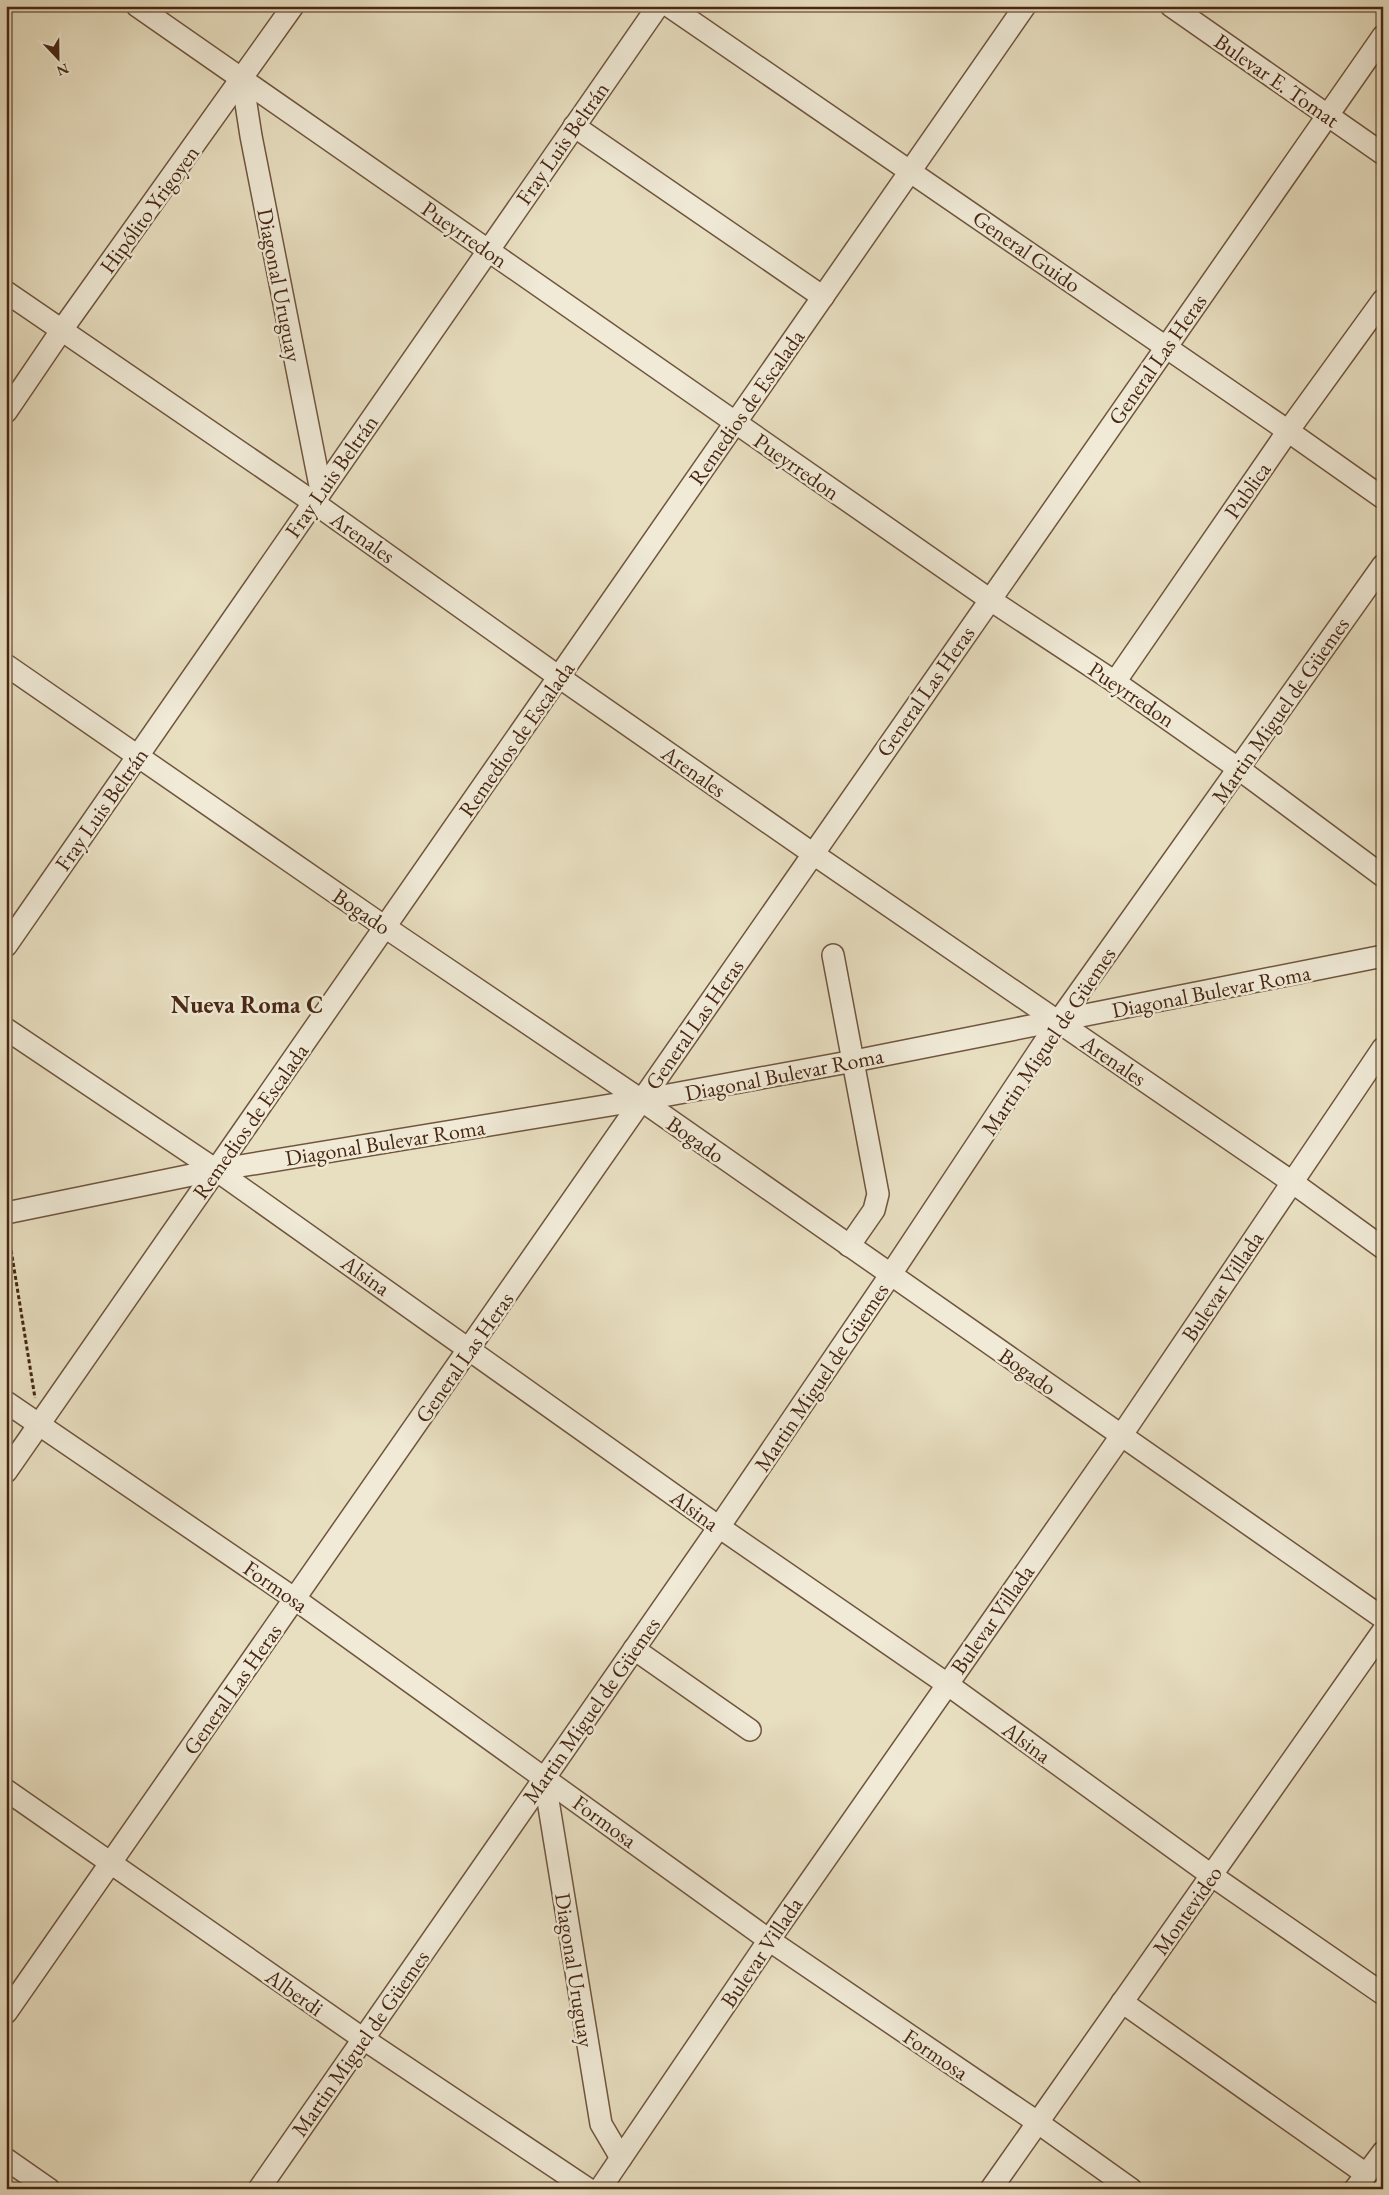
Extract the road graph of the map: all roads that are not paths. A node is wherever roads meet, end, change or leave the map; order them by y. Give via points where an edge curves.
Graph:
1 (137, 6) edge
2 (293, 6) edge
3 (658, 6) edge
4 (669, 6) edge
5 (1025, 6) edge
6 (1171, 6) edge
7 (1383, 36) edge
8 (242, 78) junction
9 (1326, 115) junction
10 (574, 126) junction
11 (1383, 154) edge
12 (910, 171) junction
13 (488, 250) junction
14 (6, 292) edge
15 (824, 297) junction
16 (1383, 300) edge
17 (62, 331) junction
18 (1166, 347) junction
19 (6, 412) edge
20 (734, 422) junction
21 (1288, 431) junction
22 (317, 496) junction
23 (1383, 498) edge
24 (1381, 570) edge
25 (990, 599) junction
26 (6, 665) edge
27 (559, 677) junction
28 (1115, 682) junction
29 (137, 757) junction
30 (1239, 769) junction
31 (812, 853) junction
32 (1383, 876) edge
33 (385, 927) junction
34 (6, 946) edge
35 (832, 955) dead end
36 (1383, 956) edge
37 (1058, 1022) junction
38 (6, 1029) edge
39 (1381, 1053) edge
40 (854, 1061) junction
41 (641, 1100) junction
42 (216, 1170) junction
43 (1292, 1182) junction
44 (6, 1213) edge
45 (849, 1246) junction
46 (1383, 1248) edge
47 (891, 1274) junction
48 (470, 1349) junction
49 (6, 1402) edge
50 (40, 1425) junction
51 (1121, 1436) junction
52 (6, 1472) edge
53 (719, 1527) junction
54 (295, 1599) junction
55 (1383, 1618) edge
56 (1383, 1631) edge
57 (634, 1649) junction
58 (947, 1684) junction
59 (750, 1730) dead end
60 (544, 1776) junction
61 (6, 1790) edge
62 (110, 1862) junction
63 (1211, 1875) junction
64 (769, 1940) junction
65 (1383, 1994) edge
66 (1122, 2002) junction
67 (6, 2013) edge
68 (362, 2038) junction
69 (1037, 2122) junction
70 (1383, 2152) edge
71 (621, 2158) junction
72 (6, 2159) edge
73 (1361, 2181) edge
74 (49, 2189) edge
75 (259, 2189) edge
76 (588, 2189) edge
77 (600, 2189) edge
78 (991, 2189) edge
79 (1131, 2189) edge

1 - 8 street, Pueyrredon
2 - 8 street, Hipólito Yrigoyen
3 - 10 street, Fray Luis Beltrán
4 - 12 street, General Guido
5 - 12 street, Remedios de Escalada
6 - 9 street, Bulevar E. Tomat
7 - 9 street, General Las Heras
8 - 13 street, Pueyrredon
8 - 17 street, Hipólito Yrigoyen
8 - 22 street, Diagonal Uruguay
9 - 11 street, Bulevar E. Tomat
9 - 18 street, General Las Heras
10 - 13 street, Fray Luis Beltrán
10 - 15 street
12 - 15 street, Remedios de Escalada
12 - 18 street, General Guido
13 - 20 street, Pueyrredon
13 - 22 street, Fray Luis Beltrán
14 - 17 street, Arenales
15 - 20 street, Remedios de Escalada
16 - 21 street, Publica
17 - 19 street, Hipólito Yrigoyen
17 - 22 street, Arenales
18 - 21 street, General Guido
18 - 25 street, General Las Heras
20 - 25 street, Pueyrredon
20 - 27 street, Remedios de Escalada
21 - 23 street, General Guido
21 - 28 street, Publica
22 - 27 street, Arenales
22 - 29 street, Fray Luis Beltrán
24 - 30 street, Martin Miguel de Güemes
25 - 28 street, Pueyrredon
25 - 31 street, General Las Heras
26 - 29 street, Bogado
27 - 31 street, Arenales
27 - 33 street, Remedios de Escalada
28 - 30 street, Pueyrredon
29 - 33 street, Bogado
29 - 34 street, Fray Luis Beltrán
30 - 32 street, Pueyrredon
30 - 37 street, Martin Miguel de Güemes
31 - 37 street, Arenales
31 - 41 street, General Las Heras
33 - 41 street, Bogado
33 - 42 street, Remedios de Escalada
35 - 40 street
36 - 37 street, Diagonal Bulevar Roma
37 - 40 street, Diagonal Bulevar Roma
37 - 43 street, Arenales
37 - 47 street, Martin Miguel de Güemes
38 - 42 street, Alsina
39 - 43 street, Bulevar Villada
40 - 41 street, Diagonal Bulevar Roma
40 - 45 street via 878,1194 874,1210
41 - 42 street, Diagonal Bulevar Roma
41 - 45 street, Bogado
41 - 48 street, General Las Heras
42 - 44 street, Diagonal Bulevar Roma
42 - 48 street, Alsina
42 - 50 street, Remedios de Escalada
43 - 46 street, Arenales
43 - 51 street, Bulevar Villada
45 - 47 street, Bogado
47 - 51 street, Bogado
47 - 53 street, Martin Miguel de Güemes
48 - 53 street, Alsina
48 - 54 street, General Las Heras
49 - 50 street, Formosa
50 - 52 street, Remedios de Escalada
50 - 54 street, Formosa
51 - 55 street, Bogado
51 - 58 street, Bulevar Villada
53 - 57 street, Martin Miguel de Güemes
53 - 58 street, Alsina
54 - 60 street, Formosa
54 - 62 street, General Las Heras
56 - 63 street, Montevideo
57 - 59 street
57 - 60 street, Martin Miguel de Güemes
58 - 63 street, Alsina
58 - 64 street, Bulevar Villada
60 - 64 street, Formosa
60 - 68 street, Martin Miguel de Güemes
60 - 71 street, Diagonal Uruguay via 600,2124
61 - 62 street, Alberdi
62 - 67 street, General Las Heras
62 - 68 street, Alberdi
63 - 65 street, Alsina
63 - 66 street, Montevideo
64 - 69 street, Formosa
64 - 71 street, Bulevar Villada
66 - 69 street, Montevideo
66 - 73 street
68 - 75 street, Martin Miguel de Güemes
68 - 76 street, Alberdi
69 - 78 street, Montevideo
69 - 79 street, Formosa
70 - 73 street
71 - 77 street, Bulevar Villada
72 - 74 street

